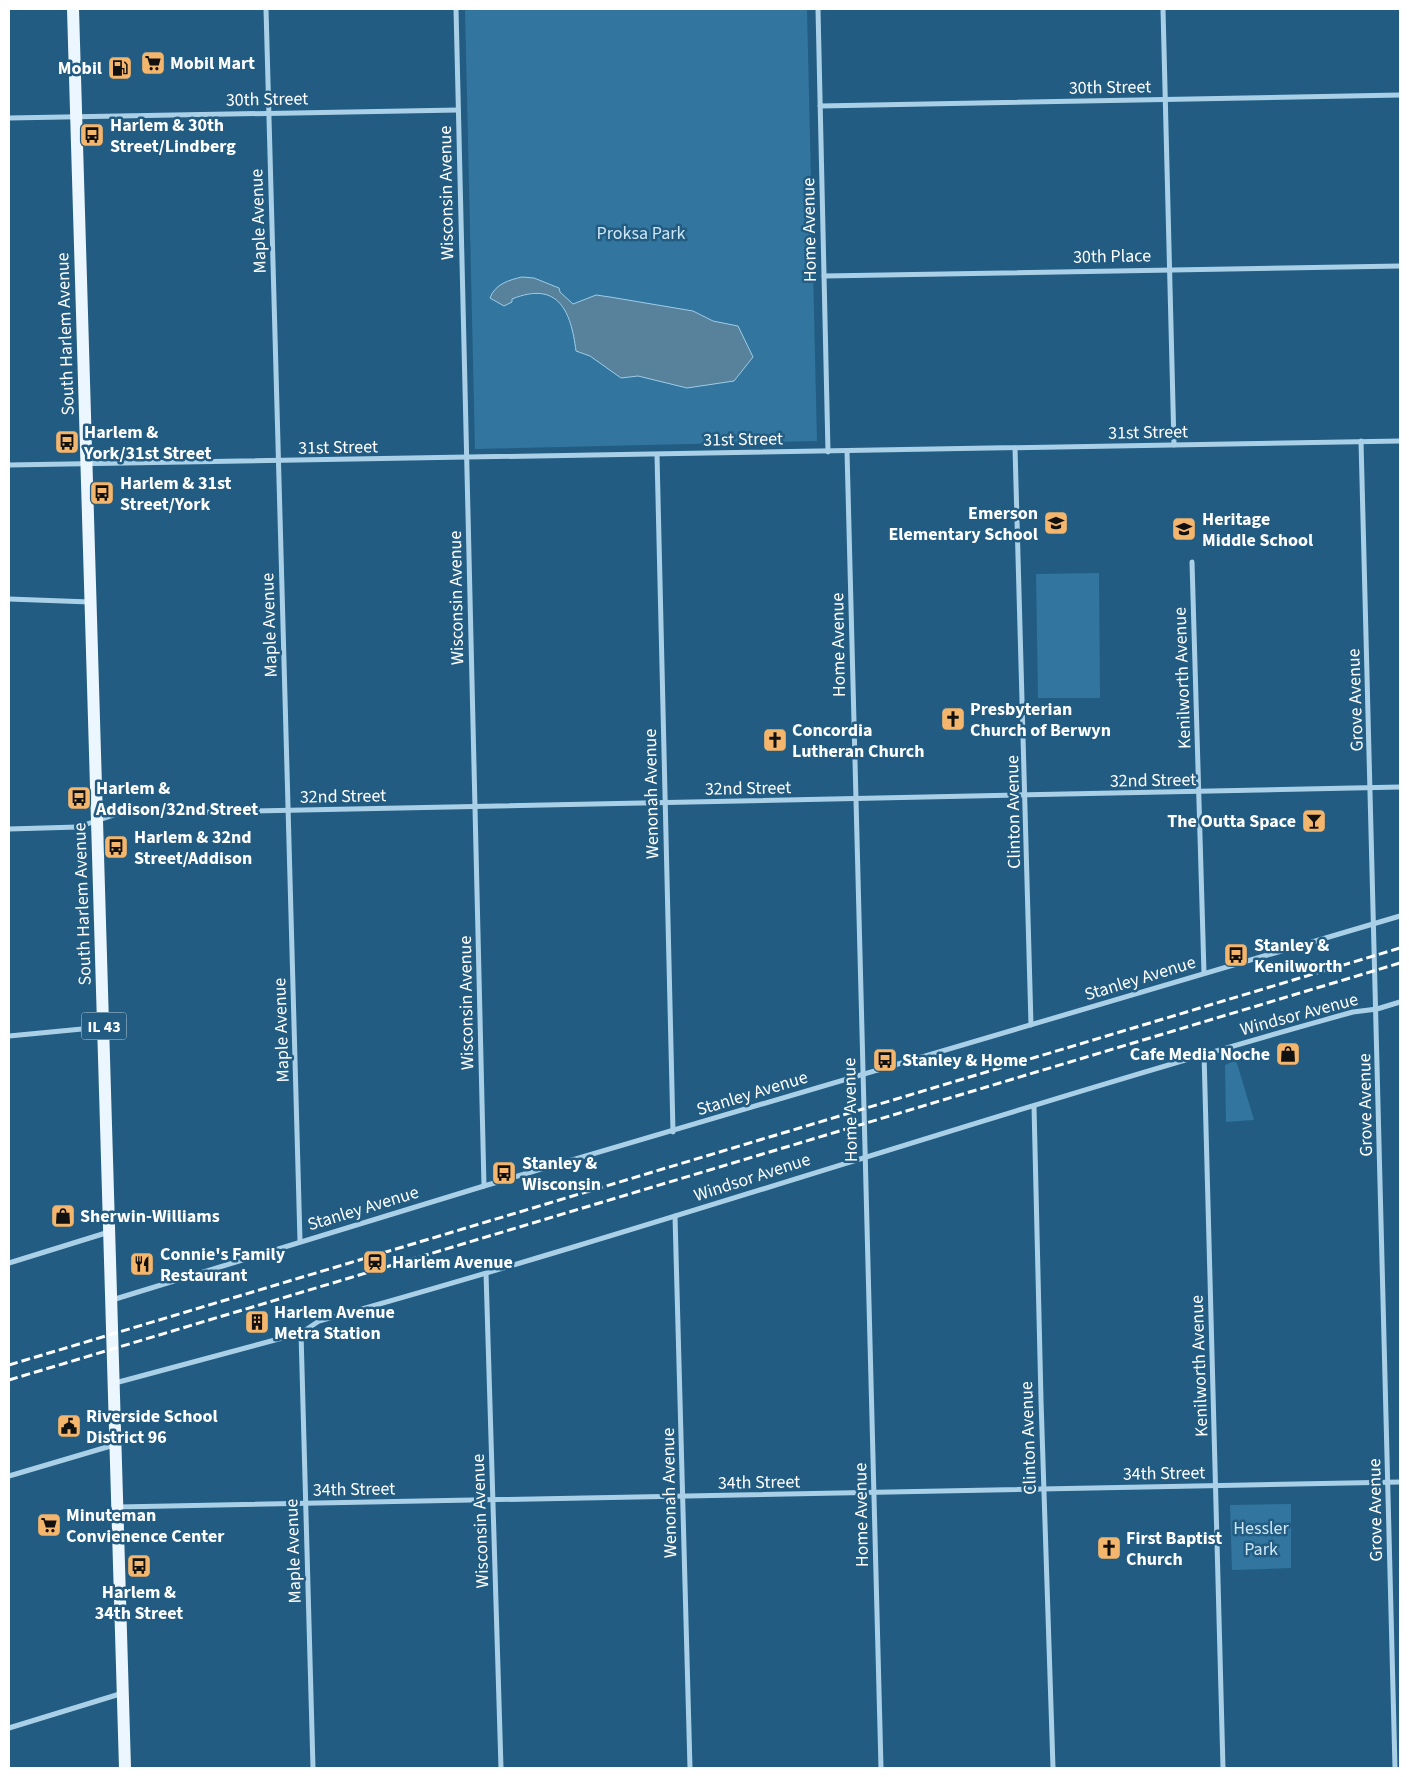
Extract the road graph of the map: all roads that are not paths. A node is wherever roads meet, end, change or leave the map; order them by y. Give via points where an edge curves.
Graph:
1 (72, 9) edge
2 (266, 9) edge
3 (456, 9) edge
4 (818, 9) edge
5 (1163, 9) edge
6 (1400, 95) edge
7 (1165, 100) junction
8 (820, 106) junction
9 (458, 110) junction
10 (269, 113) junction
11 (76, 116) junction
12 (9, 118) edge
13 (1400, 266) edge
14 (1168, 268) junction
15 (824, 276) junction
16 (1400, 441) edge
17 (1361, 442) junction
18 (1174, 445) junction
19 (1015, 448) junction
20 (847, 451) junction
21 (828, 452) junction
22 (657, 455) junction
23 (467, 458) junction
24 (278, 462) junction
25 (9, 465) edge
26 (87, 465) junction
27 (1192, 562) dead end
28 (9, 599) edge
29 (91, 602) junction
30 (1400, 787) edge
31 (1371, 788) junction
32 (1199, 792) junction
33 (1026, 796) junction
34 (856, 800) junction
35 (665, 803) junction
36 (475, 807) junction
37 (288, 810) junction
38 (97, 820) junction
39 (9, 829) edge
40 (1400, 916) edge
41 (1374, 924) junction
42 (1204, 973) junction
43 (1400, 1002) edge
44 (1376, 1009) junction
45 (1031, 1025) junction
46 (104, 1027) junction
47 (9, 1036) edge
48 (1204, 1053) junction
49 (863, 1074) junction
50 (1034, 1106) junction
51 (673, 1132) junction
52 (865, 1156) junction
53 (484, 1186) junction
54 (676, 1216) junction
55 (110, 1232) junction
56 (300, 1241) junction
57 (9, 1263) edge
58 (486, 1273) junction
59 (112, 1300) junction
60 (301, 1333) junction
61 (114, 1383) junction
62 (116, 1444) junction
63 (9, 1476) edge
64 (1388, 1482) junction
65 (1400, 1482) edge
66 (1216, 1486) junction
67 (1043, 1490) junction
68 (874, 1494) junction
69 (683, 1498) junction
70 (493, 1501) junction
71 (306, 1504) junction
72 (118, 1508) junction
73 (123, 1693) junction
74 (9, 1728) edge
75 (125, 1768) edge
76 (313, 1768) edge
77 (501, 1768) edge
78 (690, 1768) edge
79 (881, 1768) edge
80 (1053, 1768) edge
81 (1223, 1768) edge
82 (1396, 1768) edge

1 - 11 main road, South Harlem Avenue / IL 43
2 - 10 street, Maple Avenue
3 - 9 street, Wisconsin Avenue
4 - 8 street, Home Avenue
5 - 7 street
6 - 7 street, 30th Street
7 - 8 street, 30th Street
7 - 14 street
8 - 15 street, Home Avenue
9 - 10 street, 30th Street
9 - 23 street, Wisconsin Avenue
10 - 11 street, 30th Street
10 - 24 street, Maple Avenue
11 - 12 street, 30th Street
11 - 26 main road, South Harlem Avenue / IL 43
13 - 14 street, 30th Place
14 - 15 street, 30th Place
14 - 18 street
15 - 21 street, Home Avenue
16 - 17 street, 31st Street
17 - 18 street, 31st Street
17 - 31 street, Grove Avenue
18 - 19 street, 31st Street
19 - 20 street, 31st Street
19 - 33 street, Clinton Avenue
20 - 21 street, 31st Street
20 - 34 street, Home Avenue
21 - 22 street, 31st Street
22 - 23 street, 31st Street
22 - 35 street, Wenonah Avenue
23 - 24 street, 31st Street
23 - 36 street, Wisconsin Avenue
24 - 26 street, 31st Street
24 - 37 street, Maple Avenue
25 - 26 street, 31st Street
26 - 29 main road, South Harlem Avenue / IL 43
27 - 32 street, Kenilworth Avenue
28 - 29 street
29 - 38 main road, South Harlem Avenue / IL 43
30 - 31 street, 32nd Street
31 - 32 street, 32nd Street
31 - 41 street, Grove Avenue
32 - 33 street, 32nd Street
32 - 42 street, Kenilworth Avenue
33 - 34 street, 32nd Street
33 - 45 street, Clinton Avenue
34 - 35 street, 32nd Street
34 - 49 street, Home Avenue
35 - 36 street, 32nd Street
35 - 51 street, Wenonah Avenue
36 - 37 street, 32nd Street
36 - 53 street, Wisconsin Avenue
37 - 38 street, 32nd Street via 117,814
37 - 56 street, Maple Avenue
38 - 39 street, 32nd Street via 78,827
38 - 46 main road, South Harlem Avenue / IL 43
40 - 41 street, Stanley Avenue
41 - 42 street, Stanley Avenue
41 - 44 street, Grove Avenue
42 - 45 street, Stanley Avenue
43 - 44 street, Windsor Avenue
44 - 48 street, Windsor Avenue via 1353,1012
44 - 64 street, Grove Avenue
45 - 49 street, Stanley Avenue
46 - 47 street
46 - 55 main road, South Harlem Avenue / IL 43
48 - 50 street, Windsor Avenue
48 - 66 street, Kenilworth Avenue
49 - 51 street, Stanley Avenue
49 - 52 street, Home Avenue
50 - 52 street, Windsor Avenue
50 - 67 street, Clinton Avenue
51 - 53 street, Stanley Avenue
52 - 54 street, Windsor Avenue
52 - 68 street, Home Avenue
53 - 56 street, Stanley Avenue
54 - 58 street, Windsor Avenue
54 - 69 street, Wenonah Avenue
55 - 57 street
55 - 59 main road, South Harlem Avenue / IL 43
56 - 59 street, Stanley Avenue
58 - 60 street, Windsor Avenue via 318,1321
58 - 70 street, Wisconsin Avenue
59 - 61 main road, South Harlem Avenue / IL 43
60 - 61 street, Windsor Avenue
60 - 71 street, Maple Avenue
61 - 62 main road, South Harlem Avenue / IL 43
62 - 63 street
62 - 72 main road, South Harlem Avenue / IL 43
64 - 65 street, 34th Street
64 - 66 street, 34th Street
64 - 82 street, Grove Avenue
66 - 67 street, 34th Street
66 - 81 street, Kenilworth Avenue
67 - 68 street, 34th Street
67 - 80 street, Clinton Avenue
68 - 69 street, 34th Street
68 - 79 street, Home Avenue
69 - 70 street, 34th Street
69 - 78 street, Wenonah Avenue
70 - 71 street, 34th Street
70 - 77 street, Wisconsin Avenue
71 - 72 street, 34th Street
71 - 76 street, Maple Avenue
72 - 73 main road, South Harlem Avenue / IL 43
73 - 74 street
73 - 75 main road, South Harlem Avenue / IL 43

